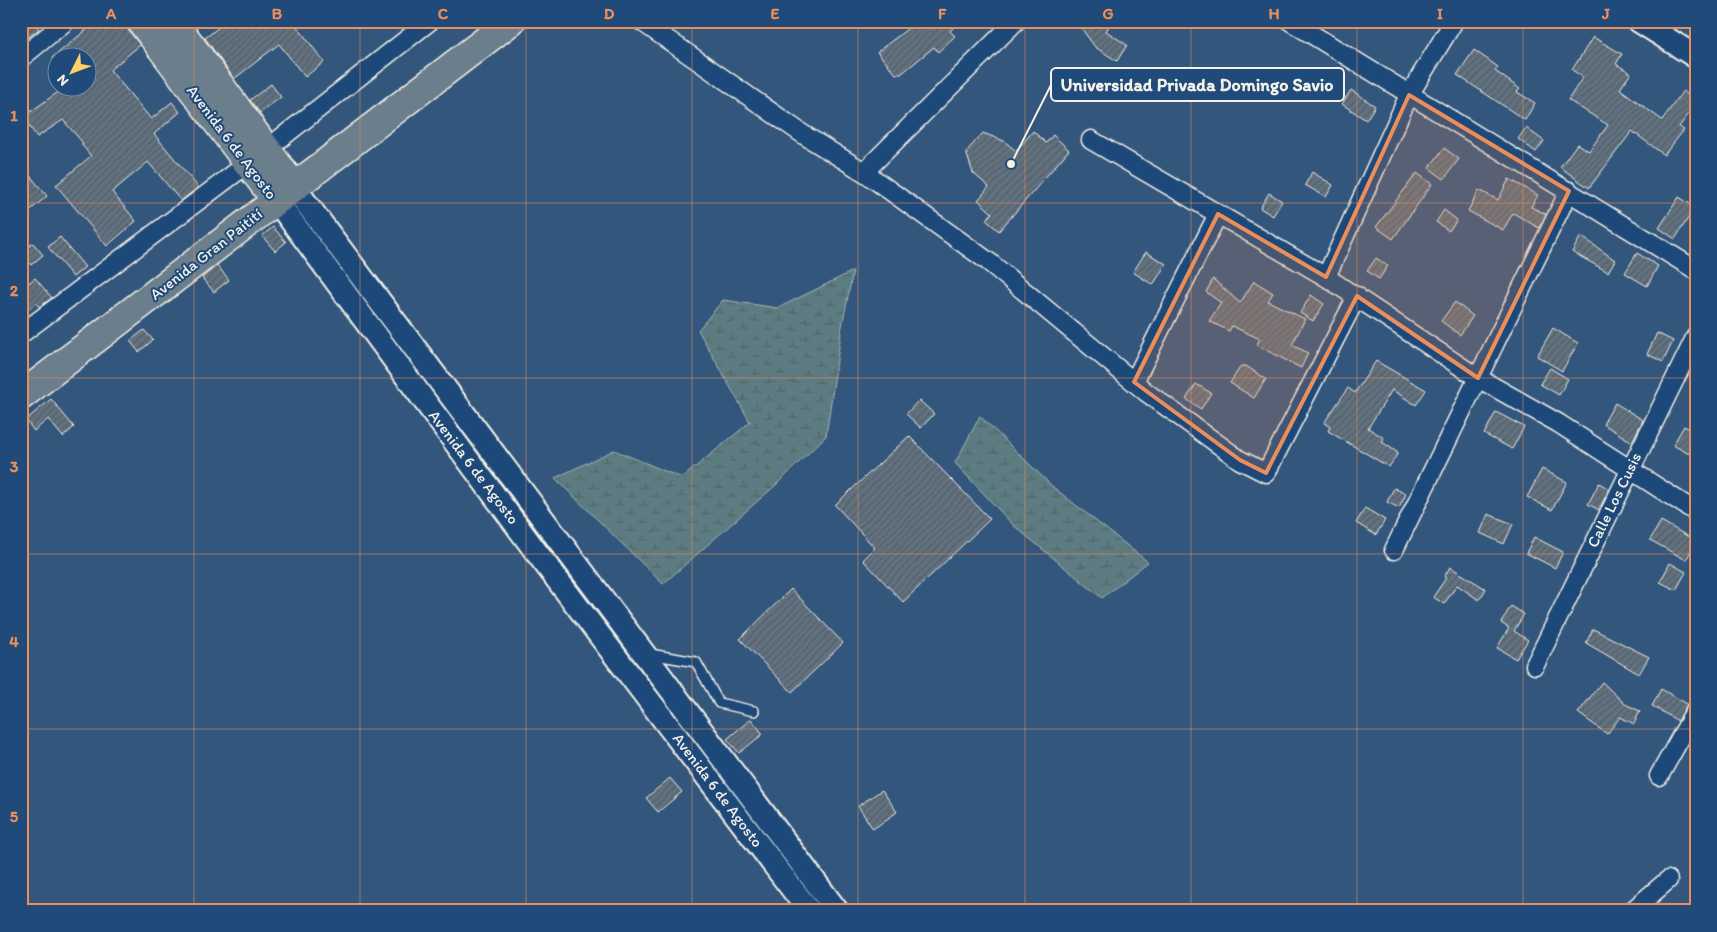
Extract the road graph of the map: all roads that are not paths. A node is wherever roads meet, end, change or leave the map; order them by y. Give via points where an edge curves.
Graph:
1 (66, 21) edge
2 (141, 21) edge
3 (173, 21) edge
4 (430, 21) edge
5 (511, 21) edge
6 (641, 21) edge
7 (1016, 21) edge
8 (1290, 21) edge
9 (1454, 21) edge
10 (1639, 21) edge
11 (1696, 57) edge
12 (21, 58) edge
13 (1409, 95) junction
14 (1091, 140) dead end
15 (257, 156) junction
16 (864, 172) junction
17 (1569, 191) junction
18 (285, 194) junction
19 (1218, 214) junction
20 (1696, 270) edge
21 (1326, 277) junction
22 (1357, 296) junction
23 (21, 334) edge
24 (1696, 336) edge
25 (420, 356) junction
26 (401, 370) junction
27 (1478, 378) junction
28 (1134, 382) junction
29 (21, 396) edge
30 (1630, 469) junction
31 (1696, 512) edge
32 (1394, 550) dead end
33 (632, 659) junction
34 (1535, 665) dead end
35 (1696, 710) edge
36 (754, 711) dead end
37 (1660, 776) dead end
38 (1668, 880) dead end
39 (811, 901) edge
40 (837, 911) edge
41 (1632, 911) edge

1 - 12 street
2 - 15 main road, Avenida 6 de Agosto
3 - 15 main road, Avenida 6 de Agosto
4 - 15 street
5 - 18 main road, Avenida Gran Paitití
6 - 16 street via 804,135
7 - 16 street
8 - 13 street
9 - 13 street
10 - 11 street
13 - 17 street
13 - 21 street
14 - 19 street
15 - 18 main road, Avenida 6 de Agosto
15 - 23 street
16 - 28 street via 989,262
17 - 20 street
17 - 27 street
18 - 25 street, Avenida 6 de Agosto
18 - 26 street, Avenida 6 de Agosto
18 - 29 main road, Avenida Gran Paitití
19 - 21 street
19 - 28 street
21 - 22 street
22 - 27 street
22 - 28 street via 1266,473 1240,460
24 - 30 street, Calle Los Cusis
25 - 26 street
25 - 33 street, Avenida 6 de Agosto
26 - 33 street, Avenida 6 de Agosto
27 - 30 street
27 - 32 street
30 - 31 street
30 - 34 street, Calle Los Cusis
33 - 36 lane via 696,662 719,703
33 - 39 street, Avenida 6 de Agosto via 715,767
35 - 37 street
38 - 41 street
39 - 40 street, Avenida 6 de Agosto

